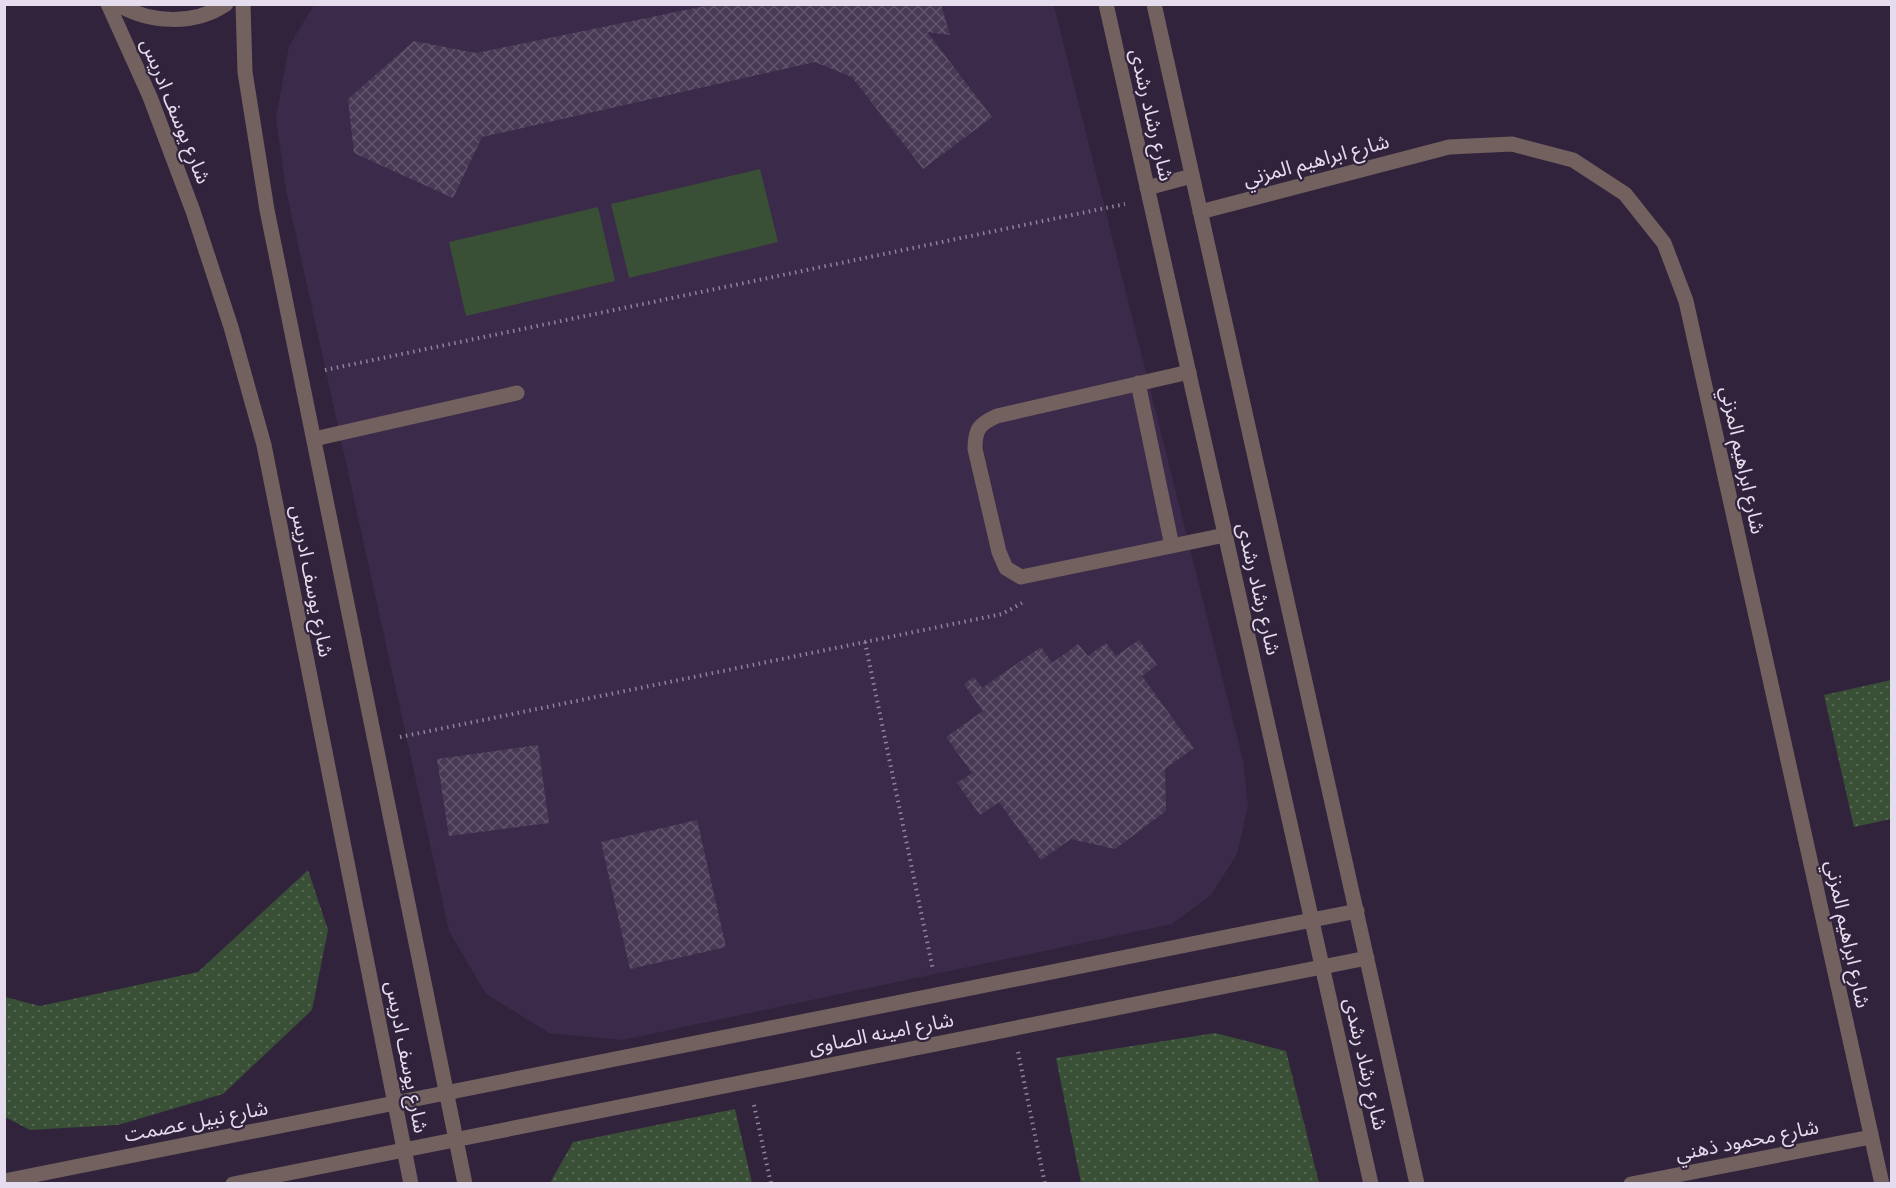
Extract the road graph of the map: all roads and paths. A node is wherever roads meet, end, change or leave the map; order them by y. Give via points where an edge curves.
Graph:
1 (108, 4) edge
2 (117, 4) edge
3 (226, 4) edge
4 (243, 4) edge
5 (1106, 4) edge
6 (1154, 4) edge
7 (1192, 176) junction
8 (1148, 193) junction
9 (1200, 212) junction
10 (1189, 372) junction
11 (301, 375) junction
12 (1138, 383) junction
13 (517, 393) dead end
14 (314, 439) junction
15 (1225, 535) junction
16 (1172, 546) junction
17 (1039, 575) junction
18 (865, 642) junction
19 (376, 742) junction
20 (1357, 911) junction
21 (1312, 920) junction
22 (1367, 958) junction
23 (1322, 967) junction
24 (938, 994) junction
25 (1013, 1028) junction
26 (749, 1080) junction
27 (447, 1092) junction
28 (395, 1102) junction
29 (1871, 1137) junction
30 (456, 1139) junction
31 (404, 1149) junction
32 (4, 1181) edge
33 (232, 1184) edge
34 (411, 1184) edge
35 (465, 1184) edge
36 (771, 1184) edge
37 (1045, 1184) edge
38 (1371, 1184) edge
39 (1417, 1184) edge
40 (1630, 1184) edge
41 (1882, 1184) edge

1 - 28 street, شارع يوسف ادريس via 150,97 193,211 264,445
2 - 3 street via 131,13 162,20 194,18
4 - 11 street, شارع يوسف ادريس via 244,72
5 - 8 street, شارع رشاد رشدى
6 - 7 street, شارع رشاد رشدى
7 - 8 street
7 - 9 street, شارع رشاد رشدى
8 - 10 street, شارع رشاد رشدى
8 - 11 path
9 - 20 street, شارع رشاد رشدى
9 - 29 street, شارع ابراهيم المزني via 1449,147 1512,144 1573,160 1625,194 1664,243 1686,301
10 - 12 street
10 - 15 street, شارع رشاد رشدى
11 - 14 street, شارع يوسف ادريس
12 - 16 street
12 - 17 street via 997,416 983,422 975,434 975,449 1006,568 1021,577
13 - 14 street
14 - 19 street, شارع يوسف ادريس
15 - 16 street
15 - 21 street, شارع رشاد رشدى
16 - 17 street
17 - 18 path via 1022,603 1002,614
18 - 19 path
18 - 24 path
19 - 27 street, شارع يوسف ادريس
20 - 21 street, شارع امينه الصاوى
20 - 22 street, شارع رشاد رشدى
21 - 23 street, شارع رشاد رشدى
21 - 24 street, شارع امينه الصاوى
22 - 23 street, شارع امينه الصاوى
22 - 39 street, شارع رشاد رشدى
23 - 25 street, شارع امينه الصاوى
23 - 38 street, شارع رشاد رشدى
24 - 27 street, شارع امينه الصاوى
25 - 26 street, شارع امينه الصاوى
25 - 37 path
26 - 30 street, شارع امينه الصاوى
26 - 36 path
27 - 28 street, شارع امينه الصاوى
27 - 30 street, شارع يوسف ادريس
28 - 31 street, شارع يوسف ادريس
28 - 32 street, شارع نبيل عصمت
29 - 40 street, شارع محمود ذهني
29 - 41 street, شارع ابراهيم المزني
30 - 31 street, شارع امينه الصاوى
30 - 35 street, شارع يوسف ادريس
31 - 33 street
31 - 34 street, شارع يوسف ادريس

